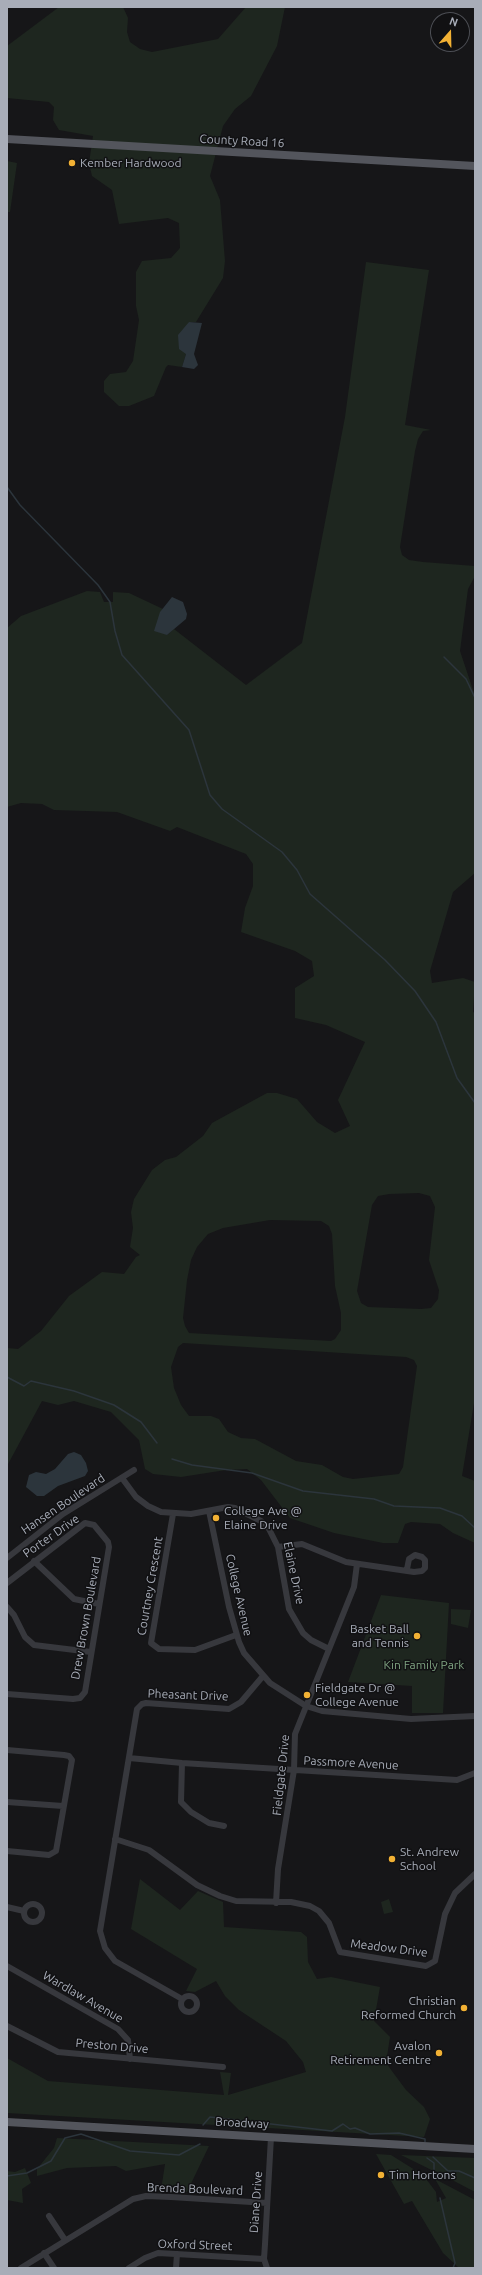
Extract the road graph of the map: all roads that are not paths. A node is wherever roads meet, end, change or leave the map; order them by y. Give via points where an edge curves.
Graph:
1 (7, 140) edge
2 (475, 166) edge
3 (134, 1470) dead end
4 (122, 1478) junction
5 (209, 1511) junction
6 (173, 1514) junction
7 (90, 1523) joint
8 (278, 1546) junction
9 (7, 1558) edge
10 (34, 1561) junction
11 (357, 1564) junction
12 (407, 1569) dead end
13 (7, 1583) edge
14 (99, 1604) junction
15 (7, 1607) edge
16 (236, 1635) junction
17 (329, 1649) junction
18 (91, 1652) junction
19 (263, 1676) junction
20 (7, 1694) edge
21 (306, 1706) junction
22 (475, 1716) edge
23 (7, 1750) edge
24 (129, 1758) junction
25 (182, 1763) junction
26 (294, 1770) junction
27 (475, 1773) edge
28 (7, 1802) edge
29 (63, 1806) junction
30 (224, 1826) dead end
31 (115, 1839) junction
32 (7, 1851) edge
33 (475, 1874) edge
34 (276, 1902) junction
35 (7, 1906) edge
36 (24, 1911) dead end
37 (7, 1966) edge
38 (182, 1999) dead end
39 (7, 2026) edge
40 (130, 2059) junction
41 (223, 2066) dead end
42 (7, 2122) edge
43 (271, 2137) junction
44 (475, 2149) edge
45 (267, 2203) junction
46 (49, 2216) dead end
47 (65, 2240) junction
48 (44, 2253) junction
49 (177, 2254) junction
50 (264, 2259) junction
51 (21, 2268) edge
52 (54, 2268) edge
53 (129, 2268) edge
54 (176, 2268) edge
55 (267, 2268) edge

1 - 2 main road, County Road 16
3 - 4 street, Hansen Boulevard
4 - 6 street via 148,1506
4 - 9 street, Hansen Boulevard via 63,1514
5 - 6 street
5 - 8 street, Elaine Drive via 235,1508 252,1514 269,1529
5 - 16 street, College Avenue
6 - 16 street, Courtney Crescent via 151,1643 159,1649 195,1650
7 - 10 street, Porter Drive via 85,1523
7 - 14 street, Drew Brown Boulevard via 106,1538 109,1547
8 - 11 street via 302,1544
8 - 17 street, Elaine Drive via 289,1610 303,1633
10 - 13 street, Porter Drive
10 - 14 street via 74,1599
11 - 12 street
11 - 17 street, Fieldgate Drive via 354,1587
14 - 18 street, Drew Brown Boulevard
15 - 18 street via 25,1637 34,1646
16 - 19 street, College Avenue via 244,1653
17 - 21 street, Fieldgate Drive
18 - 20 street, Drew Brown Boulevard via 85,1692 80,1698
19 - 21 street, College Avenue
19 - 24 street, Pheasant Drive via 241,1702 229,1709 142,1704 137,1709
21 - 22 street, College Avenue via 346,1714 411,1719
21 - 26 street, Fieldgate Drive via 295,1734
23 - 29 street via 69,1756 72,1760
24 - 25 street, Passmore Avenue
24 - 31 street, Pheasant Drive
25 - 26 street, Passmore Avenue
25 - 30 street via 181,1802 209,1823
26 - 27 street, Passmore Avenue via 457,1780
26 - 34 street, Fieldgate Drive via 278,1869
28 - 29 street
29 - 32 street via 56,1850 53,1854
31 - 34 street, Meadow Drive via 149,1850 210,1893 236,1901
31 - 38 street, Pheasant Drive via 101,1919 100,1931 105,1948 115,1961
33 - 34 street, Meadow Drive via 453,1897 445,1914 435,1961 426,1966 340,1952 329,1923 319,1911 304,1904
35 - 36 street
37 - 40 street, Wardlaw Avenue via 118,2029 128,2040
39 - 40 street, Preston Drive via 58,2052
40 - 41 street, Preston Drive
42 - 43 main road, Broadway
43 - 44 main road, Broadway
43 - 45 street, Diane Drive
45 - 47 street, Brenda Boulevard via 146,2196 125,2203
45 - 50 street, Diane Drive
46 - 47 street
47 - 48 street, Brenda Boulevard
48 - 51 street, Brenda Boulevard
48 - 52 street
49 - 50 street, Oxford Street
49 - 53 street, Oxford Street via 150,2255
49 - 54 street
50 - 55 street, Diane Drive

